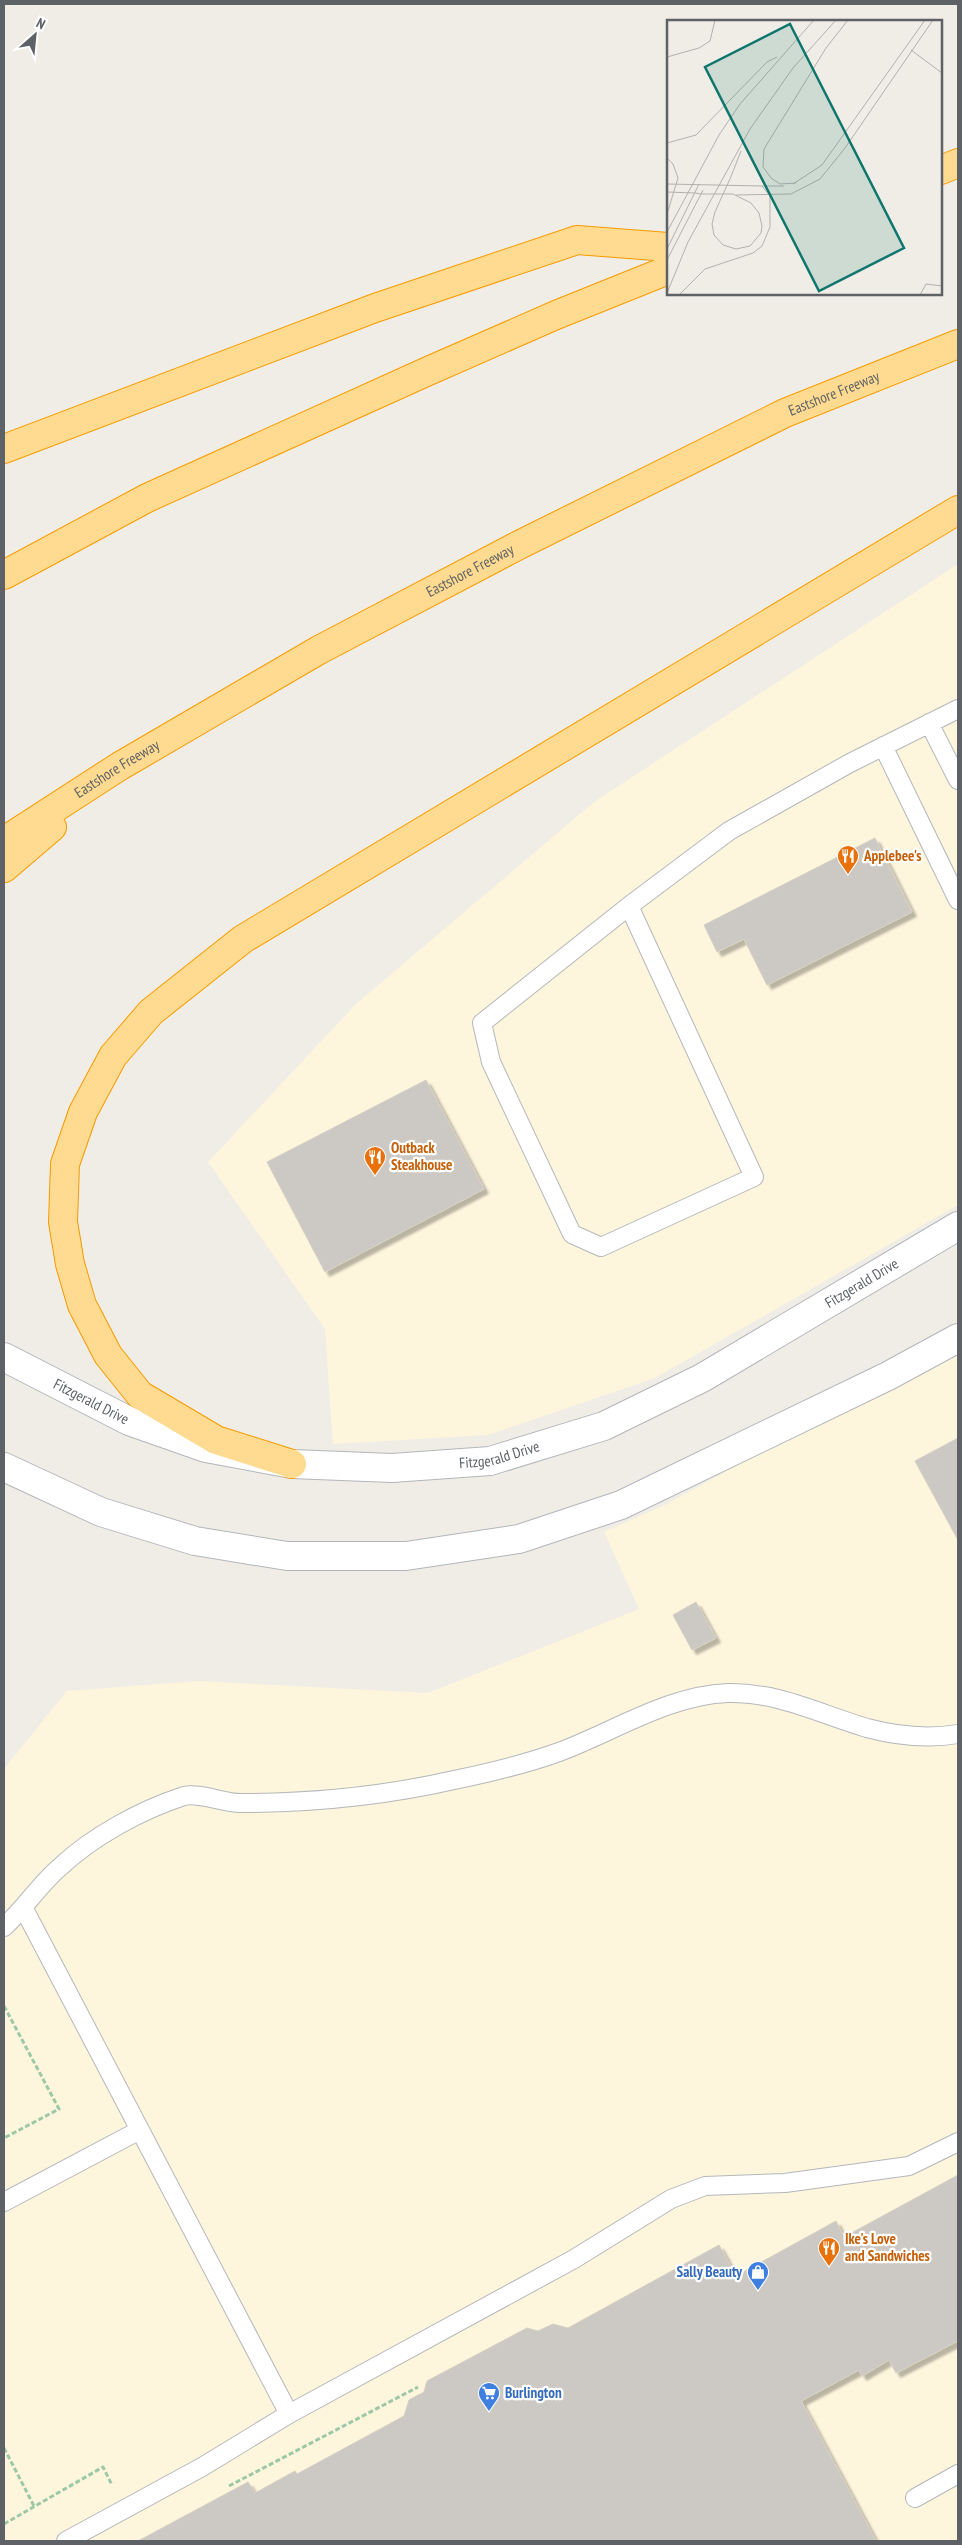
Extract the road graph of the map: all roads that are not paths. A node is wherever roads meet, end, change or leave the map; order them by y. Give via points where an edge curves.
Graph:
1 (958, 163) edge
2 (942, 170) edge
3 (667, 247) edge
4 (667, 270) edge
5 (958, 344) edge
6 (4, 449) edge
7 (958, 510) edge
8 (4, 575) edge
9 (958, 709) edge
10 (929, 723) junction
11 (883, 746) junction
12 (120, 766) junction
13 (958, 780) edge
14 (4, 841) edge
15 (4, 868) edge
16 (958, 900) edge
17 (629, 906) junction
18 (958, 1226) edge
19 (958, 1338) edge
20 (4, 1356) edge
21 (292, 1464) junction
22 (4, 1467) edge
23 (958, 1734) edge
24 (24, 1910) junction
25 (4, 1927) edge
26 (138, 2131) junction
27 (958, 2142) edge
28 (4, 2202) edge
29 (289, 2414) junction
30 (958, 2474) edge
31 (915, 2498) dead end
32 (66, 2541) edge

1 - 2 highway
3 - 6 highway via 577,240 375,308
4 - 8 highway via 547,319 147,498
5 - 12 highway, Eastshore Freeway via 785,413 519,545 319,650
7 - 21 highway via 243,940 151,1012 114,1056 82,1112 65,1164 63,1222 82,1306 108,1355 140,1395 216,1440
9 - 10 lane
10 - 11 lane
10 - 13 lane
11 - 16 lane
11 - 17 lane via 729,831
12 - 14 highway, Eastshore Freeway
12 - 15 highway
17 - 17 lane via 482,1023 491,1062 572,1234 601,1247 754,1176
18 - 21 main road, Fitzgerald Drive via 702,1378 604,1426 490,1461 392,1468
19 - 22 main road via 765,1437 621,1505 519,1539 406,1556 287,1556 195,1541 101,1512
20 - 21 main road, Fitzgerald Drive via 129,1421 206,1448
23 - 24 lane via 935,1737 889,1733 766,1695 708,1695 668,1706 557,1753 454,1780 347,1798 237,1803 187,1795 106,1831 58,1868
24 - 25 lane
24 - 26 lane
26 - 28 lane
26 - 29 lane
27 - 29 lane via 909,2166 785,2183 705,2186 671,2199 574,2259
29 - 32 lane via 202,2467
30 - 31 lane

